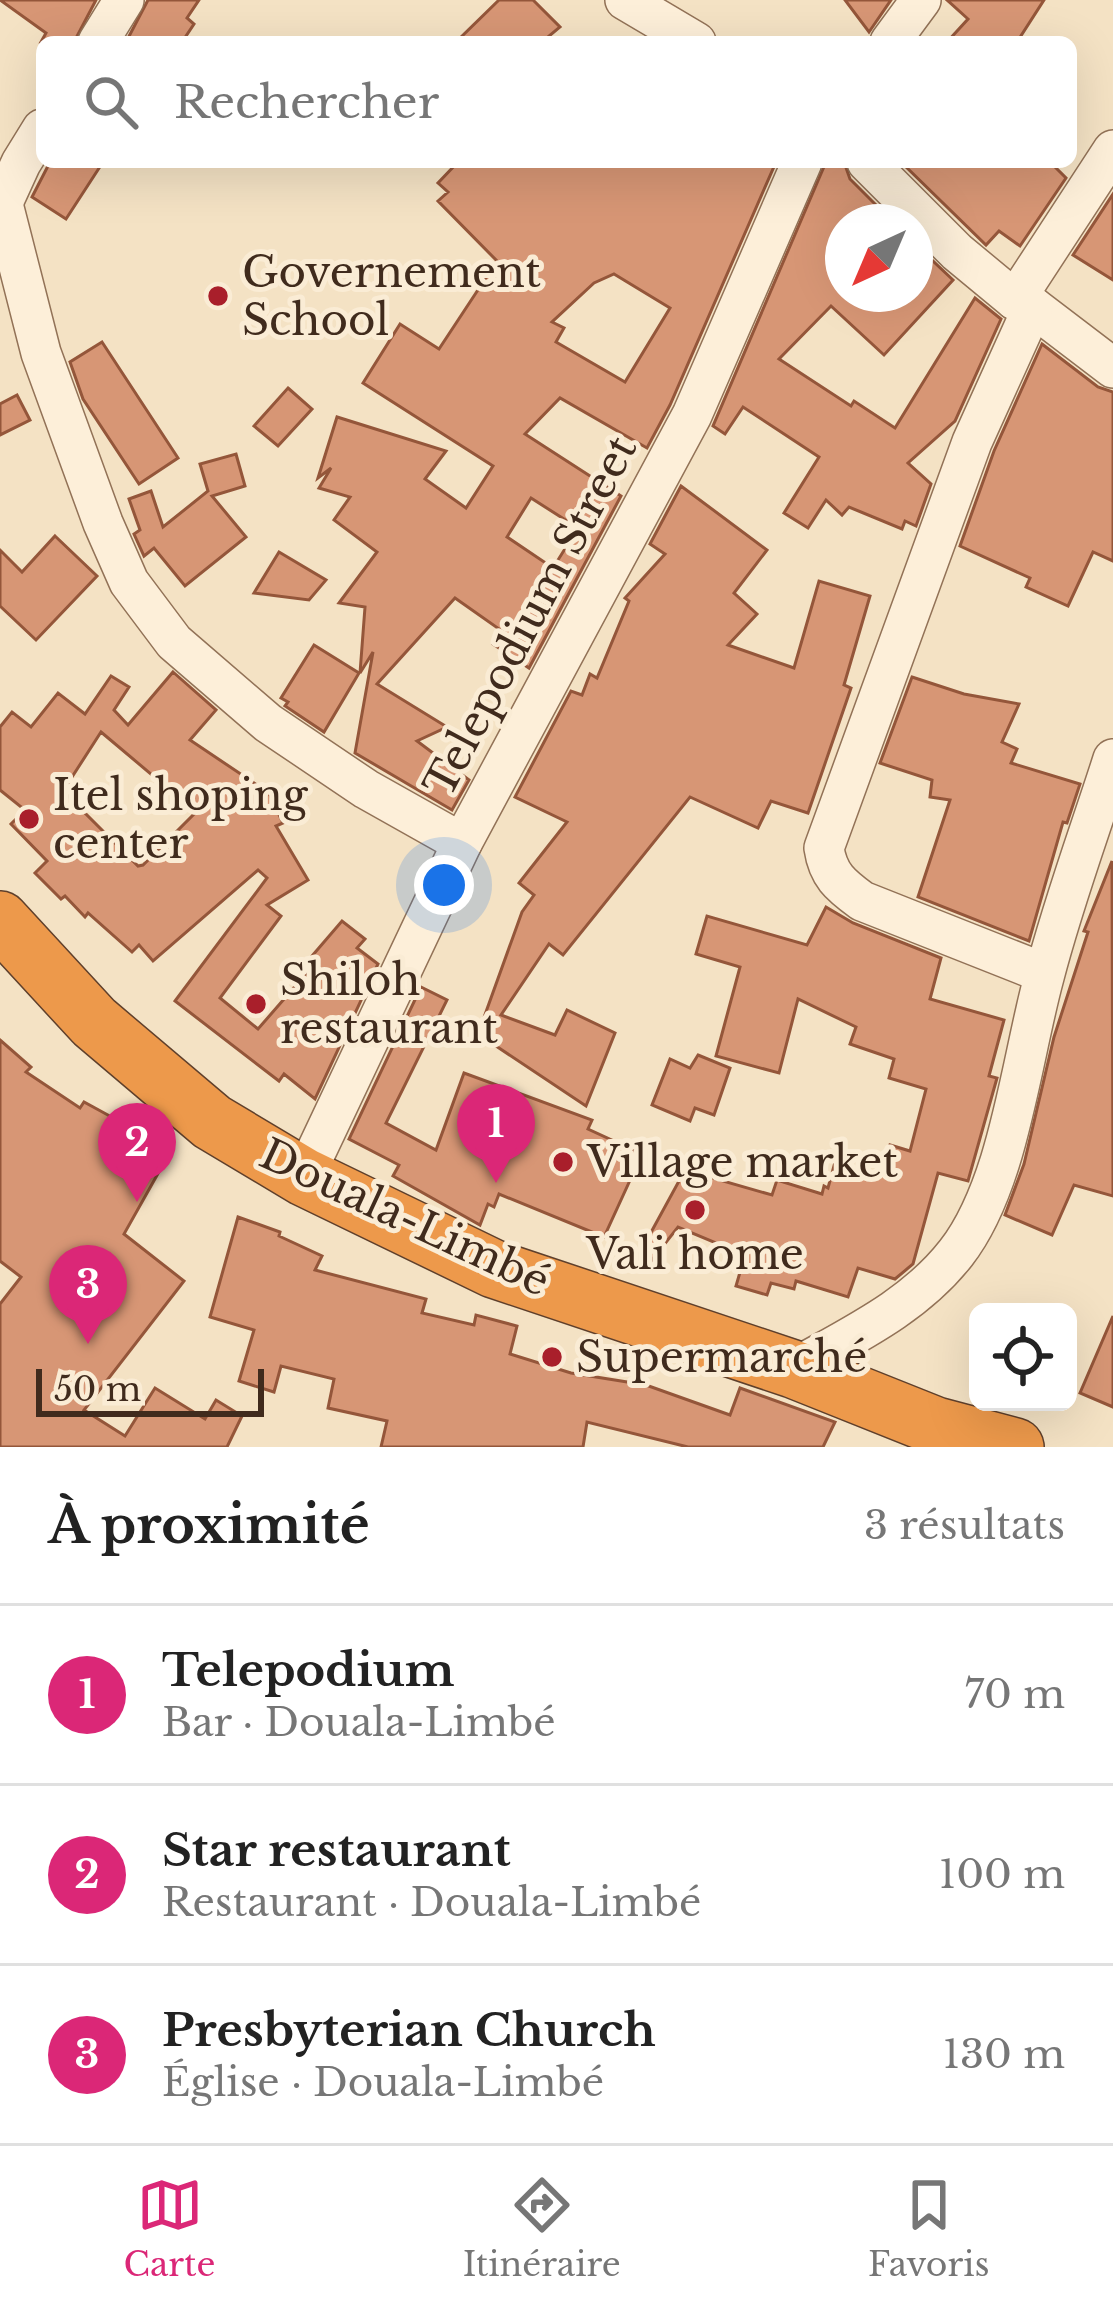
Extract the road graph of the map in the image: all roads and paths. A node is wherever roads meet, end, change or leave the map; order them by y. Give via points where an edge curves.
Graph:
1 (124, 0) edge
2 (625, 0) edge
3 (921, 0) edge
4 (102, 36) edge
5 (686, 36) edge
6 (894, 36) edge
7 (36, 139) edge
8 (1113, 150) edge
9 (799, 168) edge
10 (874, 168) edge
11 (2, 208) edge
12 (1024, 303) junction
13 (1113, 368) edge
14 (1113, 759) edge
15 (462, 844) junction
16 (0, 920) edge
17 (1045, 973) junction
18 (304, 1177) junction
19 (793, 1369) junction
20 (946, 1437) edge
21 (1015, 1447) edge

1 - 4 street
2 - 5 street
3 - 6 street
7 - 11 street
8 - 12 street
9 - 15 street, Telepodium Street via 692,415
10 - 12 street via 957,252
11 - 15 street via 41,353 129,582 174,642 268,723
12 - 13 street
12 - 17 street via 824,848 836,882 862,901
14 - 17 street
15 - 18 street, Telepodium Street
16 - 18 highway, Douala-Limbé via 94,1022 178,1094
17 - 19 street via 980,1220 914,1296
18 - 19 highway, Douala-Limbé via 494,1269
19 - 20 highway, Douala-Limbé
20 - 21 highway, Douala-Limbé

